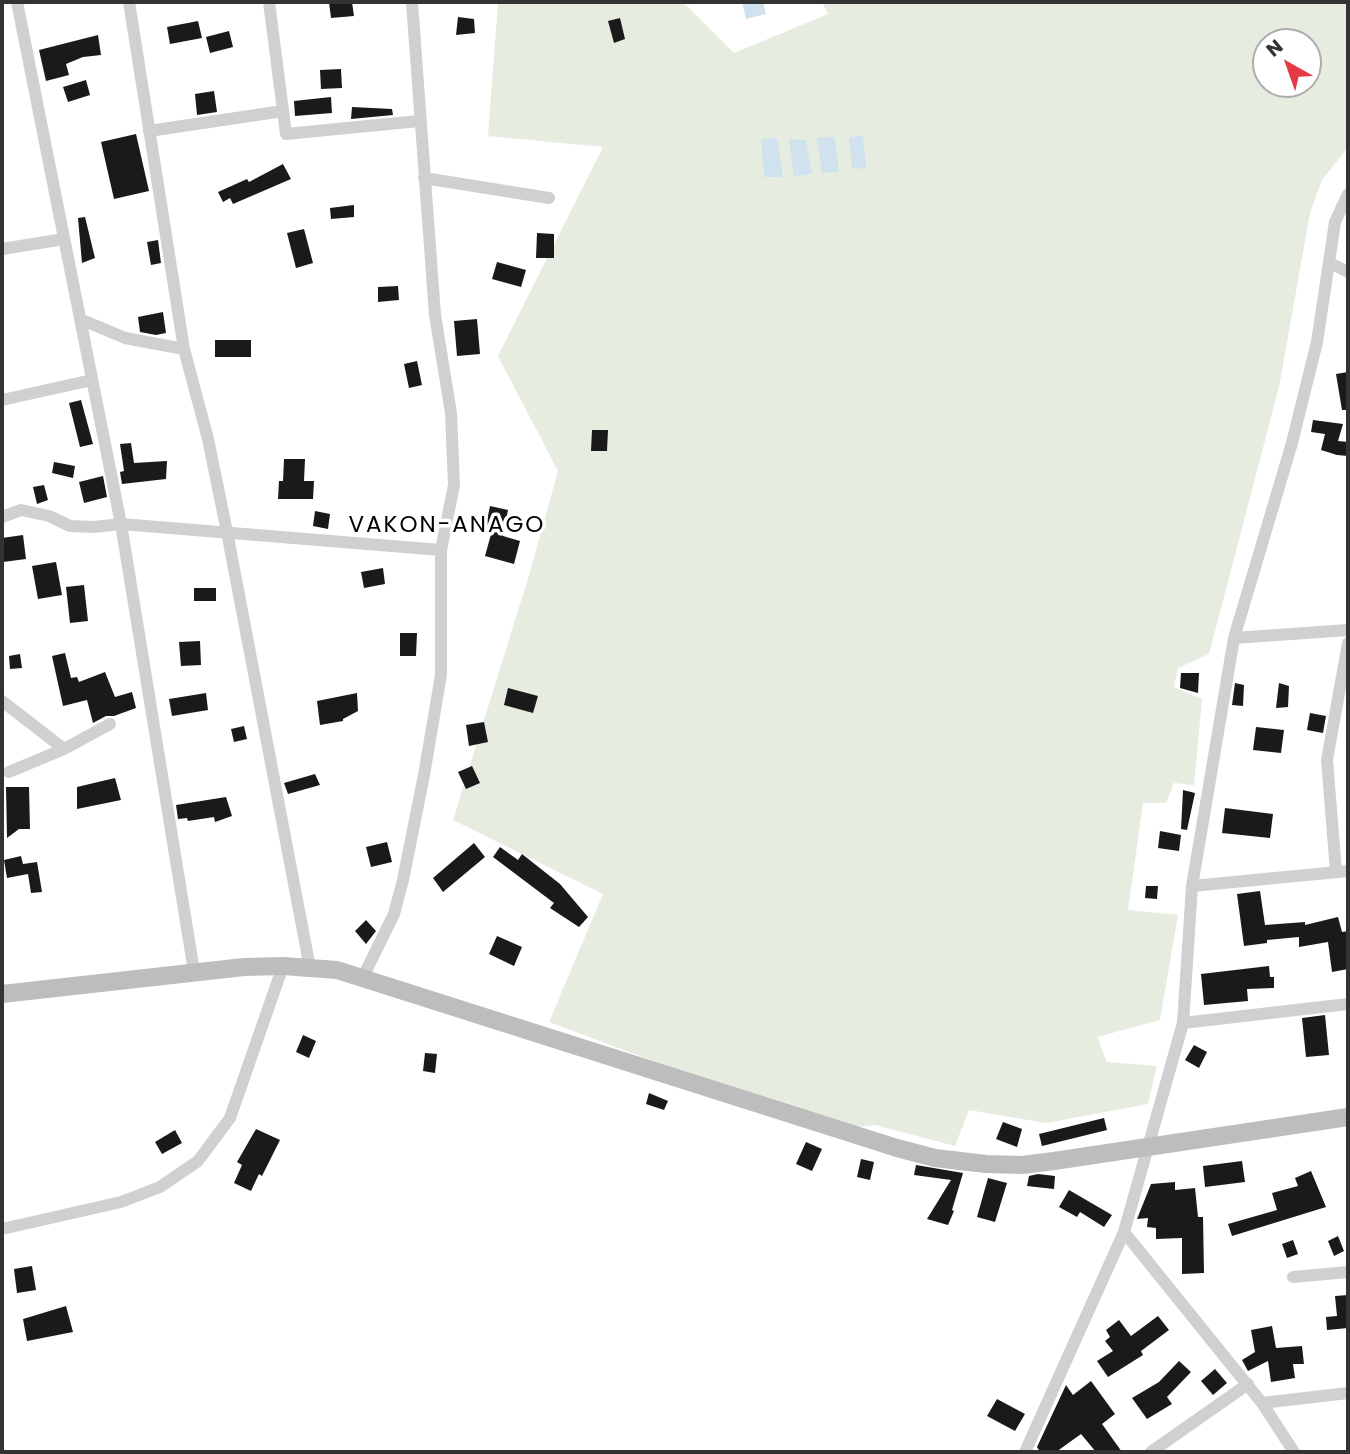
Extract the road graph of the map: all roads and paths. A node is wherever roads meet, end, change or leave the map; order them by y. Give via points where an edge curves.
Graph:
1 (17, 2) edge
2 (129, 2) edge
3 (269, 2) edge
4 (412, 2) edge
5 (283, 111) junction
6 (419, 121) junction
7 (149, 131) junction
8 (424, 178) junction
9 (1348, 194) edge
10 (549, 198) dead end
11 (64, 239) junction
12 (2, 249) edge
13 (1330, 263) junction
14 (1348, 272) edge
15 (80, 318) junction
16 (184, 349) junction
17 (92, 380) junction
18 (2, 400) edge
19 (2, 517) edge
20 (121, 524) junction
21 (227, 532) junction
22 (441, 550) junction
23 (1348, 630) edge
24 (1234, 638) junction
25 (1348, 643) edge
26 (2, 701) edge
27 (110, 724) dead end
28 (64, 749) junction
29 (9, 772) dead end
30 (1342, 872) edge
31 (1192, 886) junction
32 (283, 966) junction
33 (310, 968) junction
34 (194, 971) junction
35 (363, 976) junction
36 (2, 994) edge
37 (1348, 1004) edge
38 (1183, 1023) junction
39 (1348, 1117) edge
40 (1149, 1148) junction
41 (2, 1229) edge
42 (1124, 1232) junction
43 (1348, 1272) edge
44 (1293, 1277) dead end
45 (1248, 1384) junction
46 (1348, 1393) edge
47 (1262, 1403) junction
48 (1025, 1452) edge
49 (1151, 1452) edge
50 (1294, 1452) edge

1 - 11 street
2 - 7 street
3 - 5 street
4 - 6 street
5 - 6 street via 286,134
5 - 7 street
6 - 8 street
7 - 16 street
8 - 10 street
8 - 22 street via 435,315 451,412 454,485
9 - 13 street via 1335,222
11 - 12 street
11 - 15 street
13 - 14 street
13 - 24 street via 1298,418
15 - 16 street via 125,338
15 - 17 street
16 - 21 street
17 - 18 street
17 - 20 street
19 - 20 street via 21,510 70,526
20 - 21 street
20 - 34 street
21 - 22 street
21 - 33 street
22 - 35 street via 441,676 424,775 394,914
23 - 24 street
24 - 31 street
25 - 30 street via 1327,760
26 - 28 street
27 - 28 street
28 - 29 street
30 - 31 street
31 - 38 street
32 - 33 main road
32 - 34 main road
32 - 41 street via 230,1118 198,1161 160,1187 121,1202
33 - 35 main road
34 - 36 main road
35 - 40 main road via 934,1158 1021,1164
37 - 38 street
38 - 40 street
39 - 40 main road
40 - 42 street
42 - 45 street
42 - 48 street
43 - 44 street
45 - 47 street
45 - 49 street
46 - 47 street
47 - 50 street

